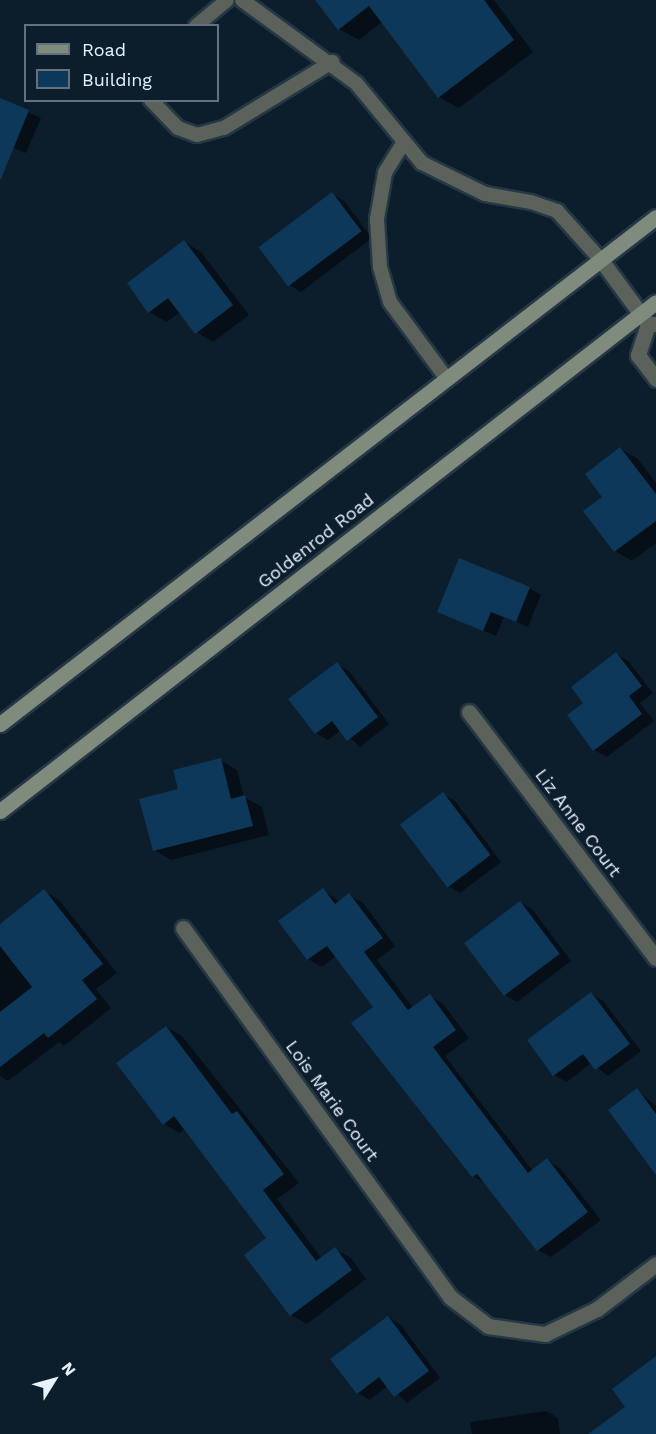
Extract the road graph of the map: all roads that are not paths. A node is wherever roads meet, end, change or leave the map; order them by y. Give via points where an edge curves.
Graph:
1 (227, 0) edge
2 (242, 0) edge
3 (198, 24) edge
4 (332, 62) junction
5 (153, 102) edge
6 (404, 142) junction
7 (656, 217) edge
8 (601, 260) junction
9 (656, 302) edge
10 (648, 321) edge
11 (447, 379) junction
12 (656, 379) edge
13 (470, 712) dead end
14 (0, 724) edge
15 (0, 811) edge
16 (183, 928) dead end
17 (656, 957) edge
18 (656, 1264) edge

1 - 3 lane
2 - 4 lane
4 - 5 lane via 224,128 197,135 178,128
4 - 6 lane via 356,83
6 - 8 lane via 422,163 485,194 557,211
6 - 11 lane via 385,173 377,219 380,267 390,302
7 - 8 main road
8 - 10 street
8 - 11 main road
9 - 10 main road, Goldenrod Road
10 - 12 street via 638,355
10 - 15 main road, Goldenrod Road
11 - 14 main road
13 - 17 street, Liz Anne Court
16 - 18 street, Lois Marie Court via 450,1297 488,1326 545,1334 597,1310

